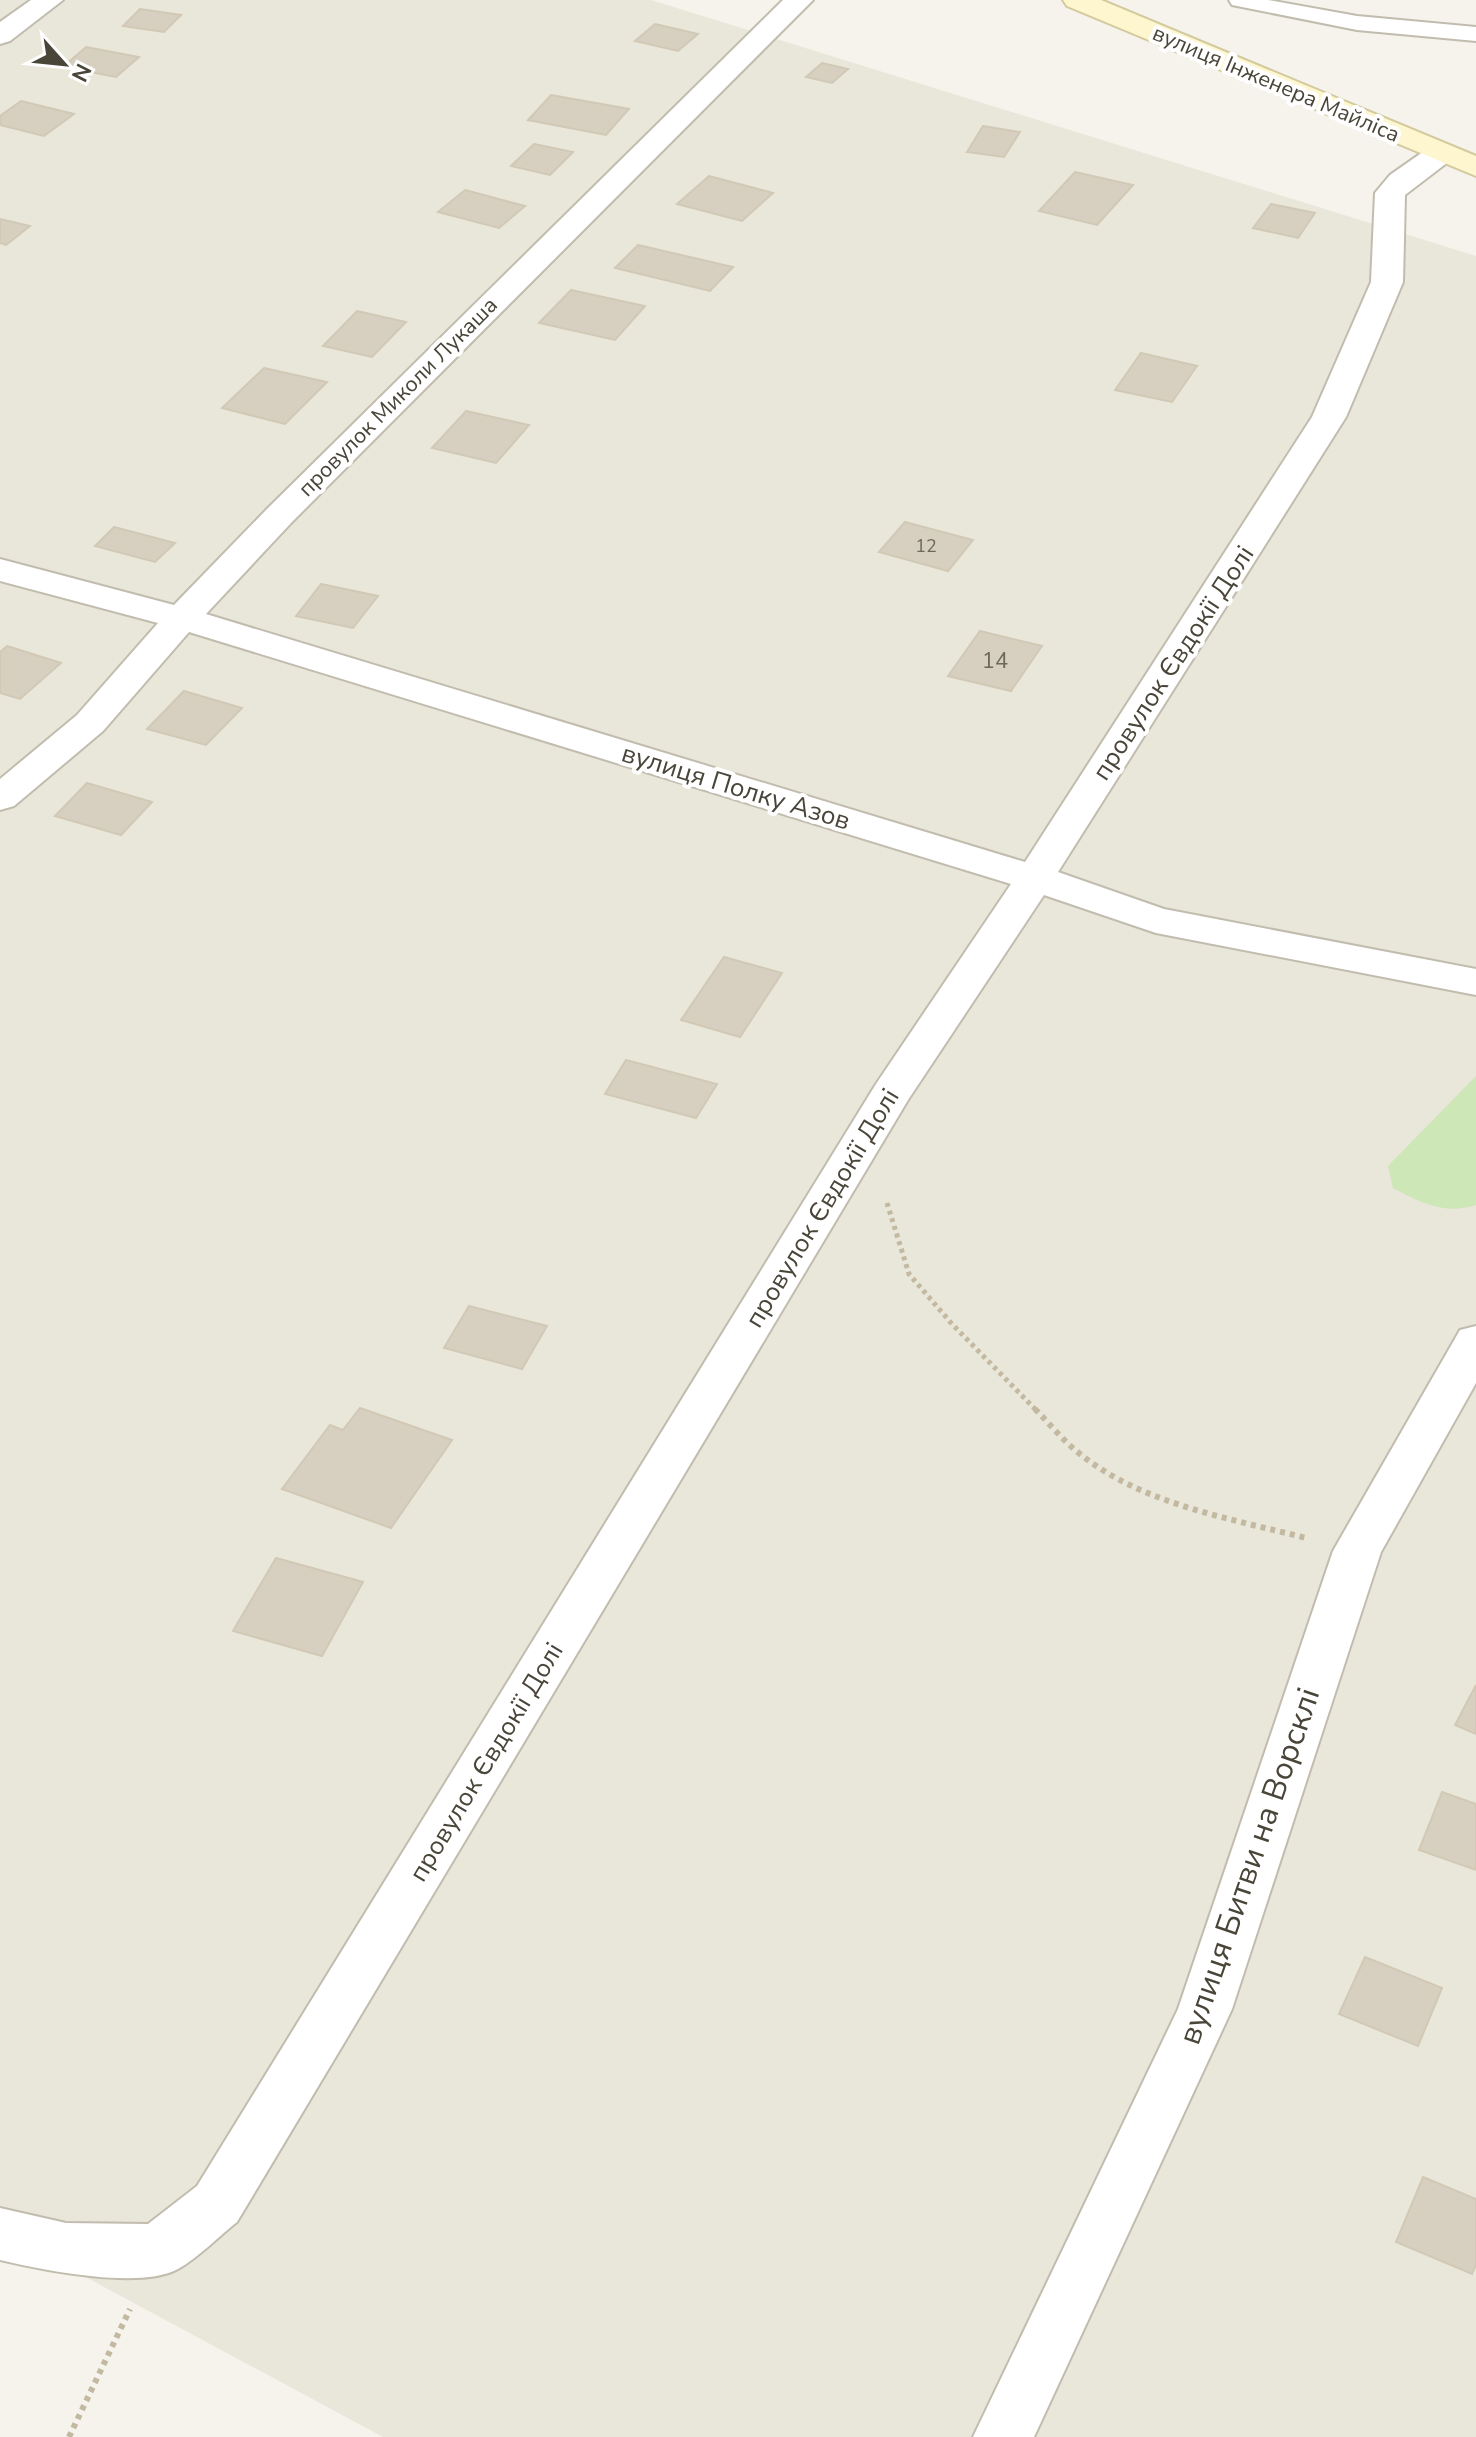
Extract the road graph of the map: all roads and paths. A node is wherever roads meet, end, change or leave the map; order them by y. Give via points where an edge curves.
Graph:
1 (49, 0) edge
2 (799, 0) edge
3 (1077, 0) edge
4 (1240, 0) edge
5 (1476, 34) edge
6 (0, 35) edge
7 (1458, 160) edge
8 (0, 570) edge
9 (182, 618) junction
10 (0, 798) edge
11 (1035, 878) junction
12 (1476, 982) edge
13 (887, 1194) dead end
14 (1476, 1342) edge
15 (1357, 1551) junction
16 (0, 2234) edge
17 (158, 2250) junction
18 (69, 2437) edge
19 (1003, 2437) edge

1 - 6 street
2 - 9 street, провулок Миколи Лукаша
3 - 7 street, вулиця Інженера Майліса
4 - 5 lane via 1371,27
7 - 11 street, провулок Євдокії Долі via 1401,181 1390,193 1387,282 1329,417
8 - 9 street, вулиця Полку Азов
9 - 10 street, провулок Миколи Лукаша via 90,723
9 - 11 street, вулиця Полку Азов
11 - 12 street, вулиця Полку Азов via 1156,920
11 - 17 street, провулок Євдокії Долі via 891,1094 217,2204
13 - 15 path via 886,1208 909,1274 1075,1450 1127,1483 1199,1511
14 - 15 street, вулиця Битви на Ворсклі
15 - 19 street, вулиця Битви на Ворсклі via 1205,2009
16 - 17 street via 66,2249
17 - 18 path

